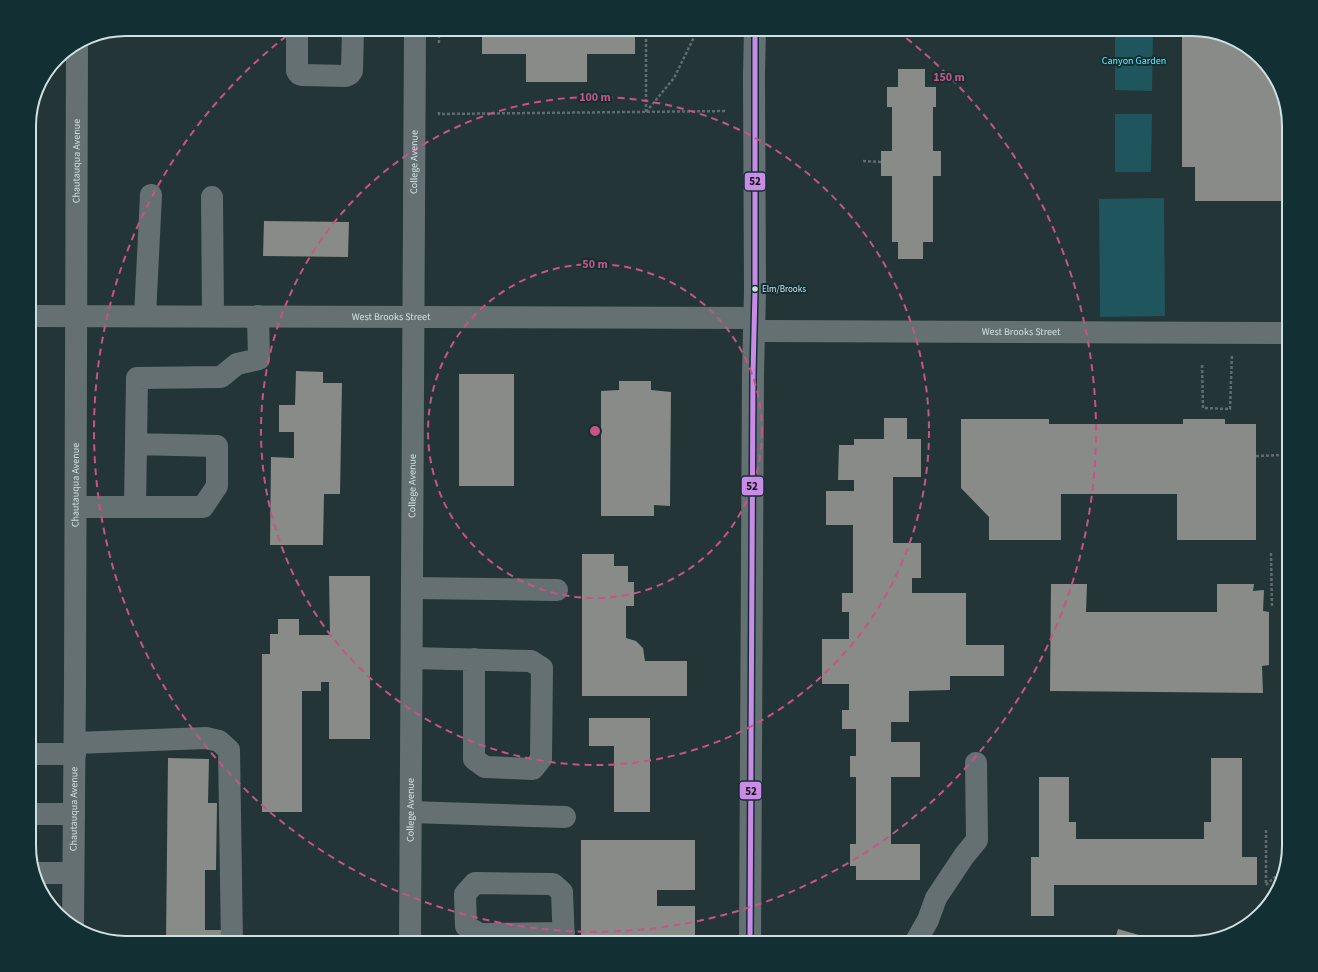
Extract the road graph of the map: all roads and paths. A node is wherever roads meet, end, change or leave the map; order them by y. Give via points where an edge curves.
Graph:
1 (297, 36) edge
2 (353, 36) edge
3 (415, 36) edge
4 (439, 36) edge
5 (646, 36) edge
6 (695, 36) edge
7 (755, 36) edge
8 (439, 44) dead end
9 (77, 50) edge
10 (439, 107) dead end
11 (728, 111) dead end
12 (646, 112) junction
13 (863, 162) dead end
14 (881, 162) dead end
15 (151, 195) dead end
16 (212, 197) dead end
17 (36, 316) edge
18 (76, 316) junction
19 (145, 316) junction
20 (212, 316) junction
21 (258, 316) junction
22 (414, 317) junction
23 (754, 324) junction
24 (1282, 333) edge
25 (1202, 365) dead end
26 (1231, 365) dead end
27 (136, 444) junction
28 (1256, 456) dead end
29 (1282, 456) edge
30 (76, 507) junction
31 (135, 507) junction
32 (1271, 553) dead end
33 (412, 588) junction
34 (557, 590) dead end
35 (1272, 608) dead end
36 (412, 658) junction
37 (474, 659) junction
38 (75, 749) junction
39 (36, 753) edge
40 (976, 763) dead end
41 (411, 812) junction
42 (36, 814) edge
43 (74, 814) junction
44 (565, 817) dead end
45 (1266, 830) dead end
46 (40, 873) edge
47 (74, 873) junction
48 (1277, 875) edge
49 (73, 919) edge
50 (232, 936) edge
51 (410, 936) edge
52 (522, 936) edge
53 (564, 936) edge
54 (750, 936) edge
55 (919, 936) edge

1 - 2 street via 299,74 346,76 352,71
3 - 22 street, College Avenue
4 - 8 path
5 - 12 path
6 - 12 path via 674,78
7 - 23 street
9 - 18 street, Chautauqua Avenue
10 - 12 path via 439,114
11 - 12 path
13 - 14 path
15 - 19 street
16 - 20 street
17 - 18 street, West Brooks Street
18 - 19 street, West Brooks Street
18 - 30 street, Chautauqua Avenue
19 - 20 street, West Brooks Street
20 - 21 street, West Brooks Street
21 - 22 street, West Brooks Street
21 - 27 street via 259,360 237,364 221,376 137,378
22 - 23 street, West Brooks Street
22 - 33 street, College Avenue
23 - 24 street, West Brooks Street
23 - 54 street
25 - 26 path via 1203,408 1230,409
27 - 31 street
27 - 31 street via 217,446 217,486 203,507
28 - 29 path
30 - 31 street
30 - 38 street, Chautauqua Avenue
32 - 35 path
33 - 34 street
33 - 36 street, College Avenue
36 - 37 street
36 - 41 street, College Avenue
37 - 37 street via 532,660 542,668 541,759 533,769 485,767 474,759
38 - 39 street
38 - 43 street, Chautauqua Avenue
38 - 50 street via 206,738 219,741 229,750
40 - 55 street via 977,840 936,898
41 - 44 street
41 - 51 street, College Avenue
42 - 43 street
43 - 47 street, Chautauqua Avenue
45 - 48 path via 1266,885
46 - 47 street
47 - 49 street, Chautauqua Avenue
52 - 53 street via 480,934 466,926 464,894 475,883 553,884 562,892

